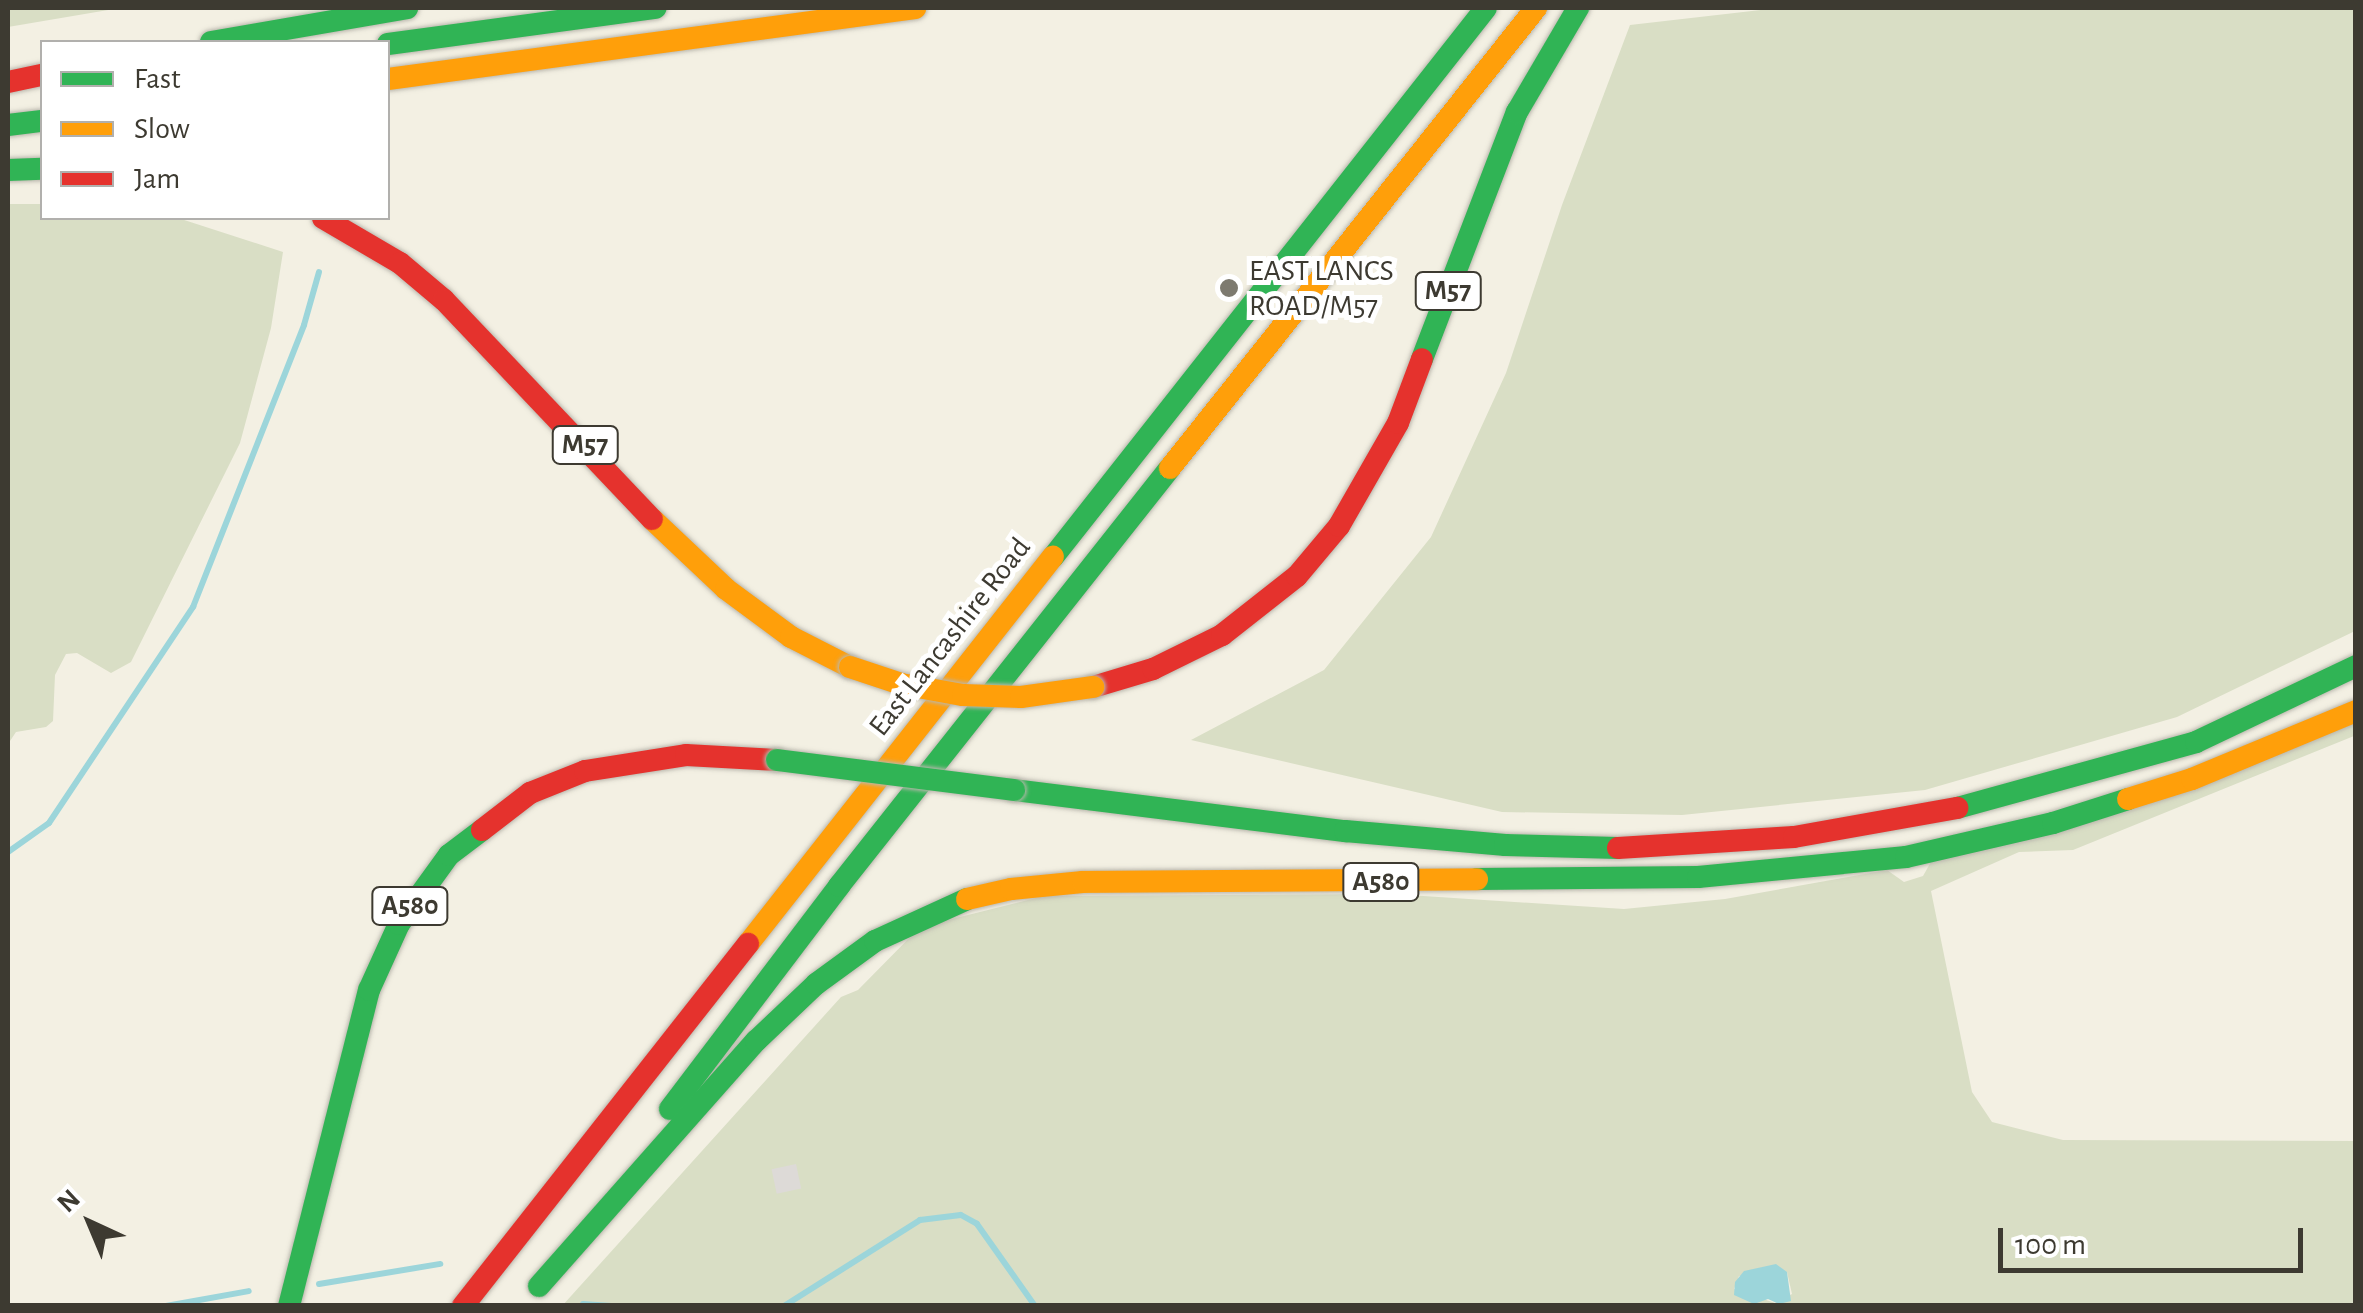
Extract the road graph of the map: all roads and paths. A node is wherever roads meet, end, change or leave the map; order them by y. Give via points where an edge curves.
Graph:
1 (407, 8) edge
2 (656, 8) edge
3 (915, 8) edge
4 (1486, 8) edge
5 (1536, 8) edge
6 (1578, 8) edge
7 (223, 40) edge
8 (390, 44) edge
9 (40, 79) edge
10 (390, 80) edge
11 (8, 84) edge
12 (40, 121) edge
13 (8, 125) edge
14 (40, 169) edge
15 (8, 170) edge
16 (327, 220) edge
17 (2356, 666) edge
18 (2356, 710) edge
19 (532, 1296) edge
20 (289, 1306) edge
21 (463, 1306) edge

1 - 7 highway
2 - 8 highway
3 - 10 highway
4 - 21 highway, East Lancashire Road
5 - 19 highway, A580 via 839,886
6 - 16 highway, M57, bridge via 1528,90 1404,409 1338,526 1297,576 1222,635 1153,669 1092,688 1020,697 921,688 850,666 758,614 704,570 444,300 400,263
9 - 11 highway
12 - 13 highway
14 - 15 highway
17 - 20 highway, A580, bridge via 2196,742 1969,806 1794,837 1622,848 1345,831 776,760 686,755 585,771 530,793 449,855 399,924 369,990
18 - 19 highway, A580 via 2192,779 2053,823 1906,857 1698,877 1083,882 958,901 876,941 816,984 756,1042

